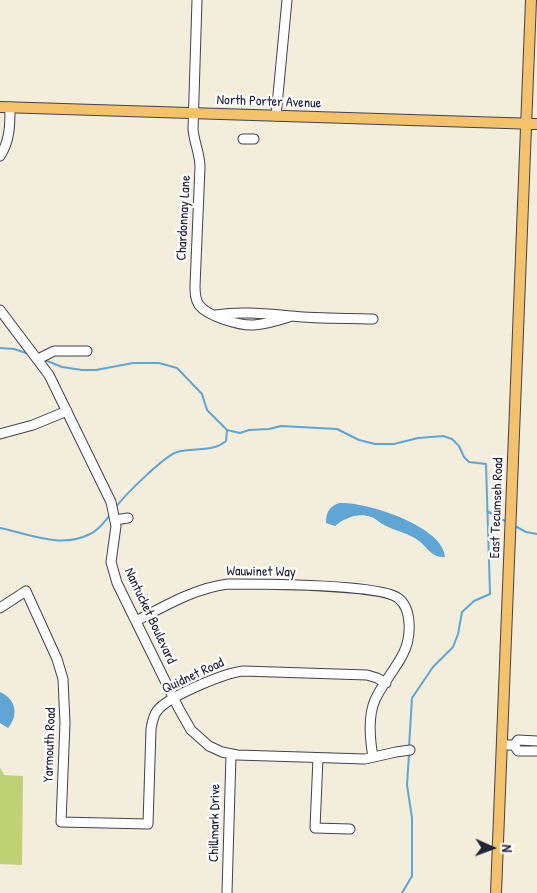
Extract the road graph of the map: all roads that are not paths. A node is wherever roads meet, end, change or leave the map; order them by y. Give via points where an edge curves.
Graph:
1 (197, 0) edge
2 (287, 0) edge
3 (531, 0) edge
4 (5, 107) edge
5 (194, 113) junction
6 (276, 116) junction
7 (526, 124) junction
8 (537, 124) edge
9 (243, 139) dead end
10 (254, 139) dead end
11 (0, 156) edge
12 (0, 310) edge
13 (373, 319) dead end
14 (87, 351) dead end
15 (38, 356) junction
16 (67, 411) junction
17 (0, 434) edge
18 (115, 516) junction
19 (128, 518) dead end
20 (0, 608) edge
21 (136, 621) junction
22 (386, 683) junction
23 (174, 698) junction
24 (537, 741) edge
25 (502, 745) junction
26 (514, 745) junction
27 (410, 750) dead end
28 (537, 751) edge
29 (231, 754) junction
30 (373, 756) junction
31 (318, 758) junction
32 (148, 824) joint
33 (350, 829) dead end
34 (227, 893) edge
35 (496, 893) edge

1 - 5 street, Chardonnay Lane
2 - 6 street
3 - 7 main road, East Tecumseh Road
4 - 5 main road, North Porter Avenue
4 - 11 street via 10,133
5 - 6 main road, North Porter Avenue
5 - 13 street, Chardonnay Lane via 193,137 200,156 195,293 203,309 215,315
6 - 7 main road, North Porter Avenue
7 - 8 main road, North Porter Avenue
7 - 25 main road, East Tecumseh Road
9 - 10 street
12 - 15 street, Nantucket Boulevard
14 - 15 street via 54,351
15 - 16 street, Nantucket Boulevard
16 - 17 street via 33,426
16 - 18 street, Nantucket Boulevard
18 - 19 street
18 - 21 street, Nantucket Boulevard via 111,562 117,583
20 - 32 street, Yarmouth Road via 26,591 63,679 65,723 61,822
21 - 22 street, Wauwinet Way via 196,592 228,584 367,589 392,594 402,601 408,619 408,634 402,656
21 - 23 street, Nantucket Boulevard
22 - 23 street, Quidnet Road via 367,675 243,671 226,674
22 - 30 street via 373,706
23 - 29 street, Nantucket Boulevard via 186,722 203,742
23 - 32 street, Quidnet Road via 159,708 152,720
24 - 26 street via 518,740
25 - 26 street
25 - 35 main road, East Tecumseh Road
26 - 28 street via 518,751
27 - 30 street, Nantucket Boulevard
29 - 31 street, Nantucket Boulevard
29 - 34 street, Chillmark Drive
30 - 31 street, Nantucket Boulevard via 365,759
31 - 33 street via 315,828

